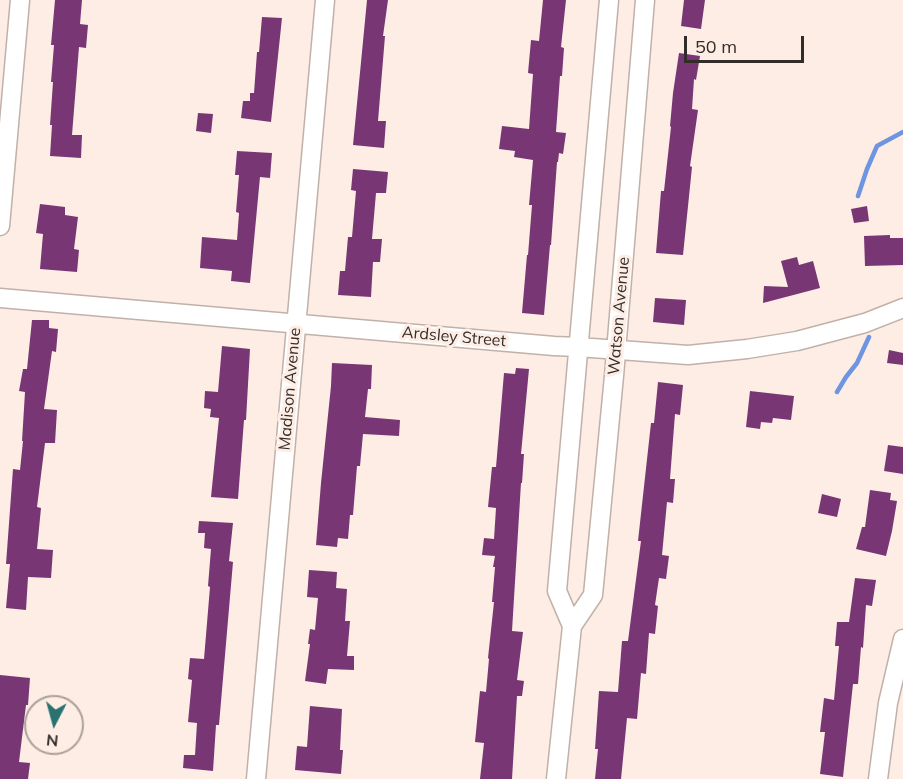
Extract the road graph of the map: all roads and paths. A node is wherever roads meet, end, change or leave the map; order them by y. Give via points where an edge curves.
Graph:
1 (20, 0) edge
2 (325, 0) edge
3 (609, 0) edge
4 (645, 0) edge
5 (0, 226) edge
6 (0, 298) edge
7 (903, 308) edge
8 (296, 323) junction
9 (578, 346) junction
10 (616, 350) junction
11 (572, 626) junction
12 (903, 639) edge
13 (256, 779) edge
14 (556, 779) edge
15 (878, 779) edge

1 - 5 street
2 - 8 street, Madison Avenue
3 - 9 street, Watson Avenue
4 - 10 street, Watson Avenue
6 - 8 street, Ardsley Street
7 - 10 street, Ardsley Street via 866,323 747,349 688,355
8 - 9 street, Ardsley Street
8 - 13 street, Madison Avenue
9 - 10 street, Ardsley Street
9 - 11 street, Watson Avenue via 557,591
10 - 11 street, Watson Avenue via 593,595
11 - 14 street, Watson Avenue
12 - 15 street via 888,703

